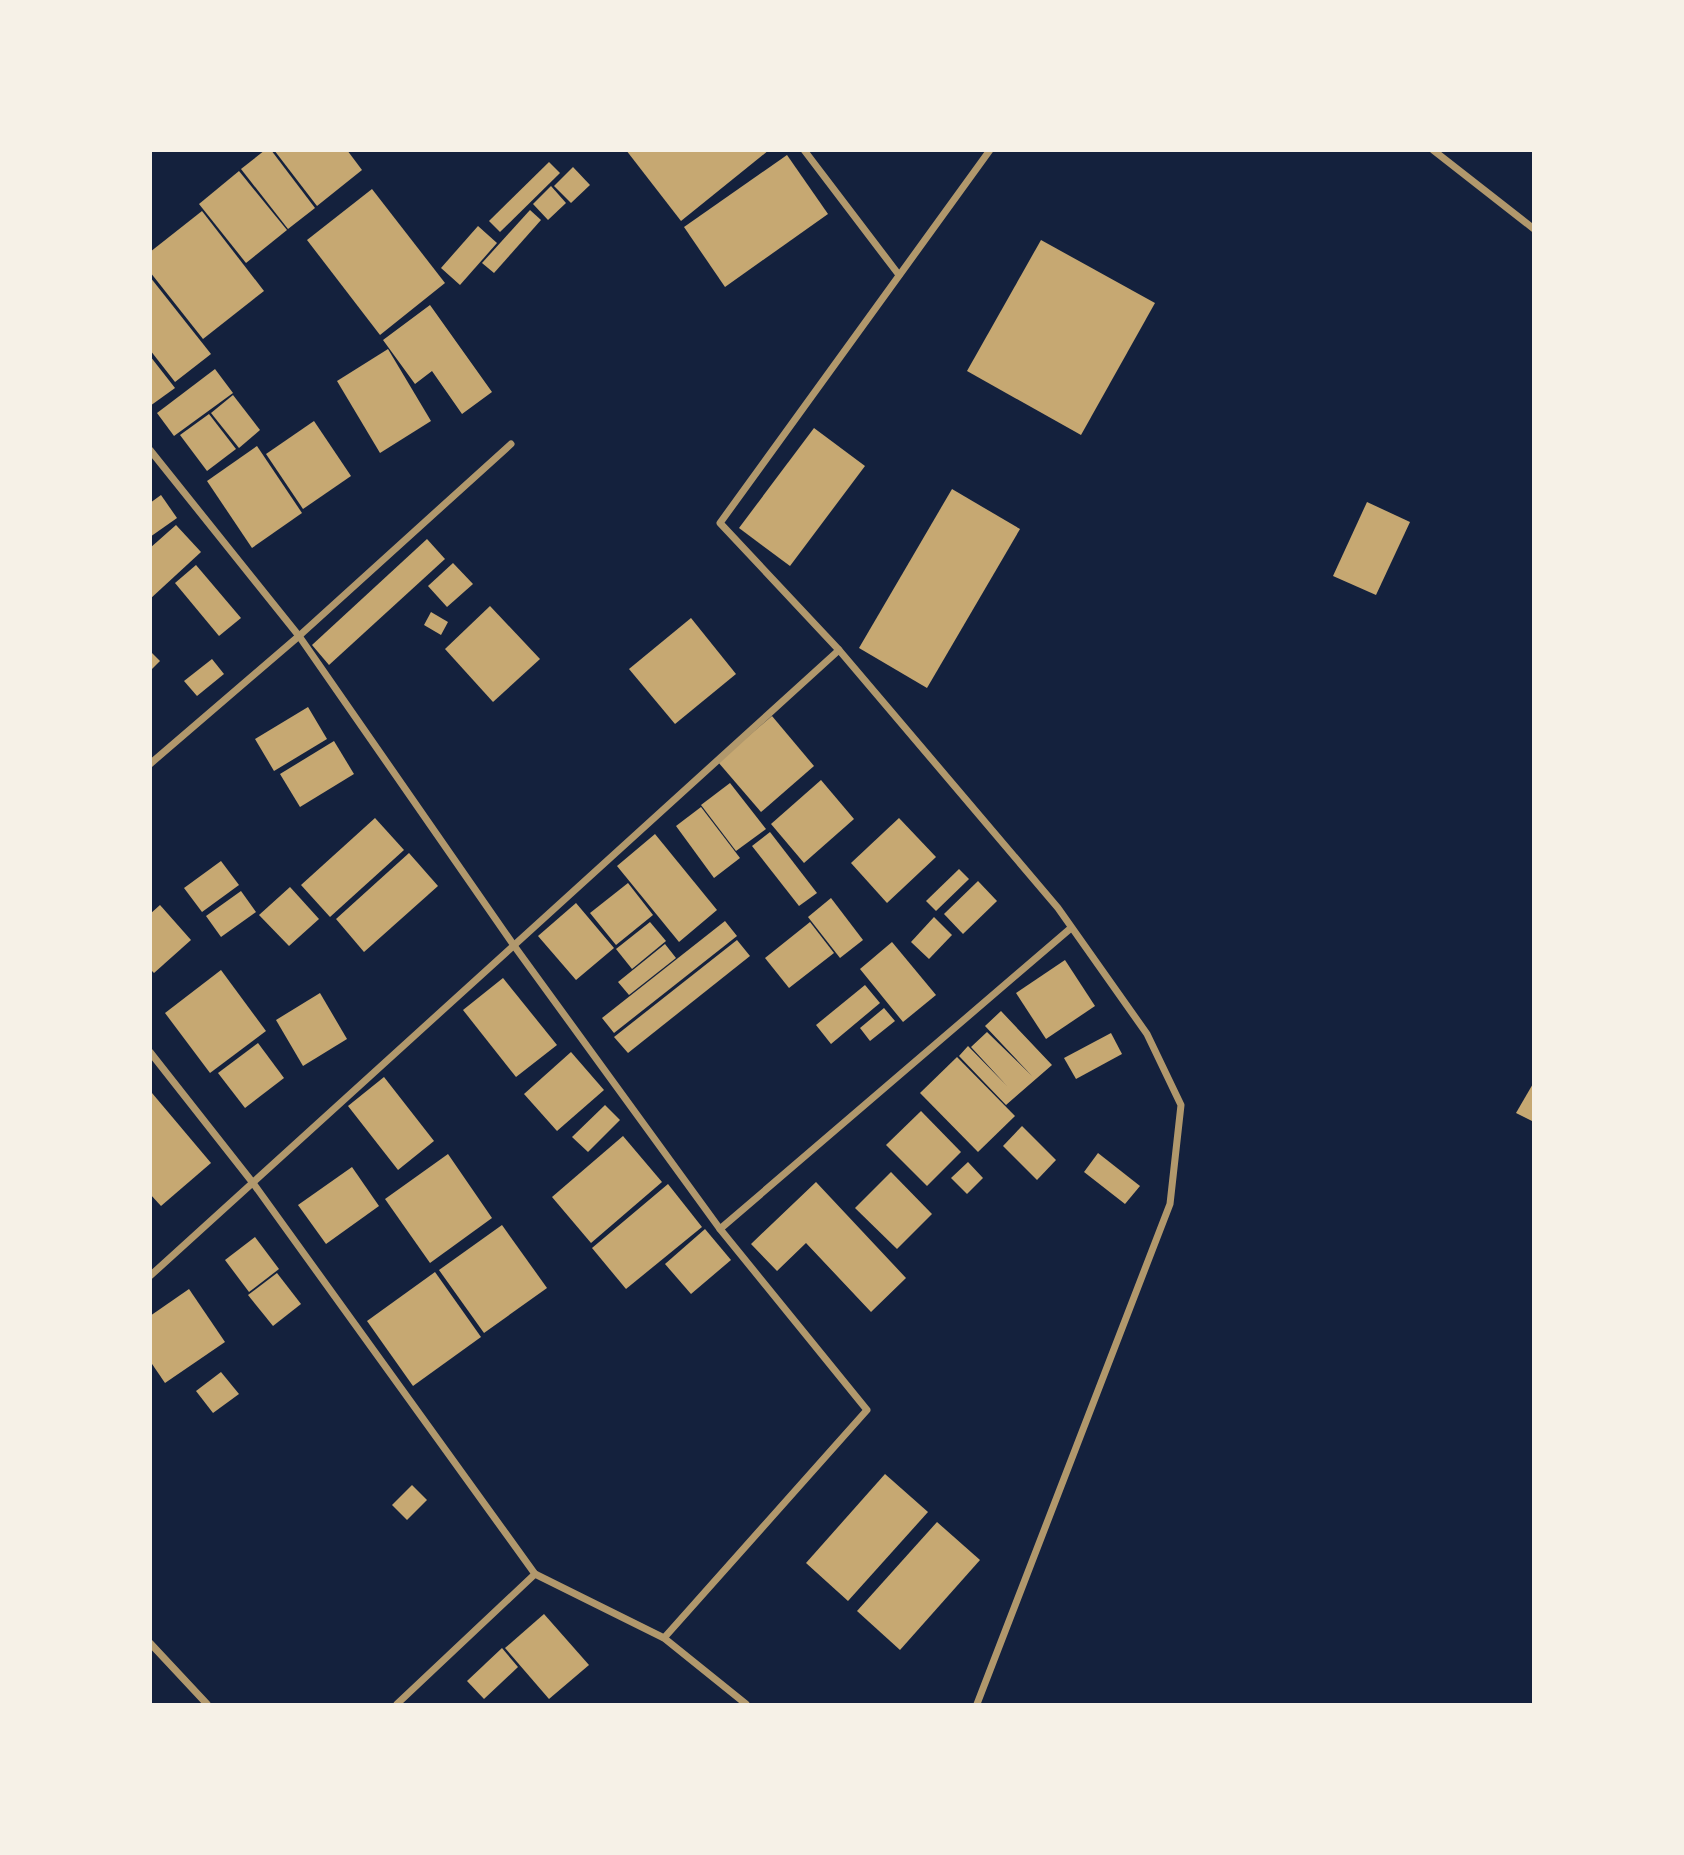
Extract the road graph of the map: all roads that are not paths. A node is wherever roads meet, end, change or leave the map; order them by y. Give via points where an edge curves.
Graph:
1 (804, 150) edge
2 (990, 150) edge
3 (1433, 150) edge
4 (1534, 229) edge
5 (899, 275) junction
6 (511, 444) dead end
7 (150, 450) edge
8 (299, 636) junction
9 (839, 650) junction
10 (150, 764) edge
11 (1071, 928) junction
12 (515, 947) junction
13 (150, 1052) edge
14 (253, 1183) junction
15 (720, 1229) junction
16 (150, 1276) edge
17 (535, 1574) junction
18 (664, 1638) junction
19 (150, 1643) edge
20 (207, 1704) edge
21 (397, 1704) edge
22 (746, 1704) edge
23 (977, 1704) edge

1 - 5 street
2 - 5 street
3 - 4 street
5 - 9 street via 720,523
6 - 8 street
7 - 8 street
8 - 10 street
8 - 12 street
9 - 11 street via 1045,891
9 - 12 street
11 - 15 street
11 - 23 street via 1147,1034 1181,1105 1170,1204
12 - 14 street
12 - 15 street
13 - 14 street
14 - 16 street
14 - 17 street
15 - 18 street via 867,1410
17 - 18 street
17 - 21 street
18 - 22 street
19 - 20 street

